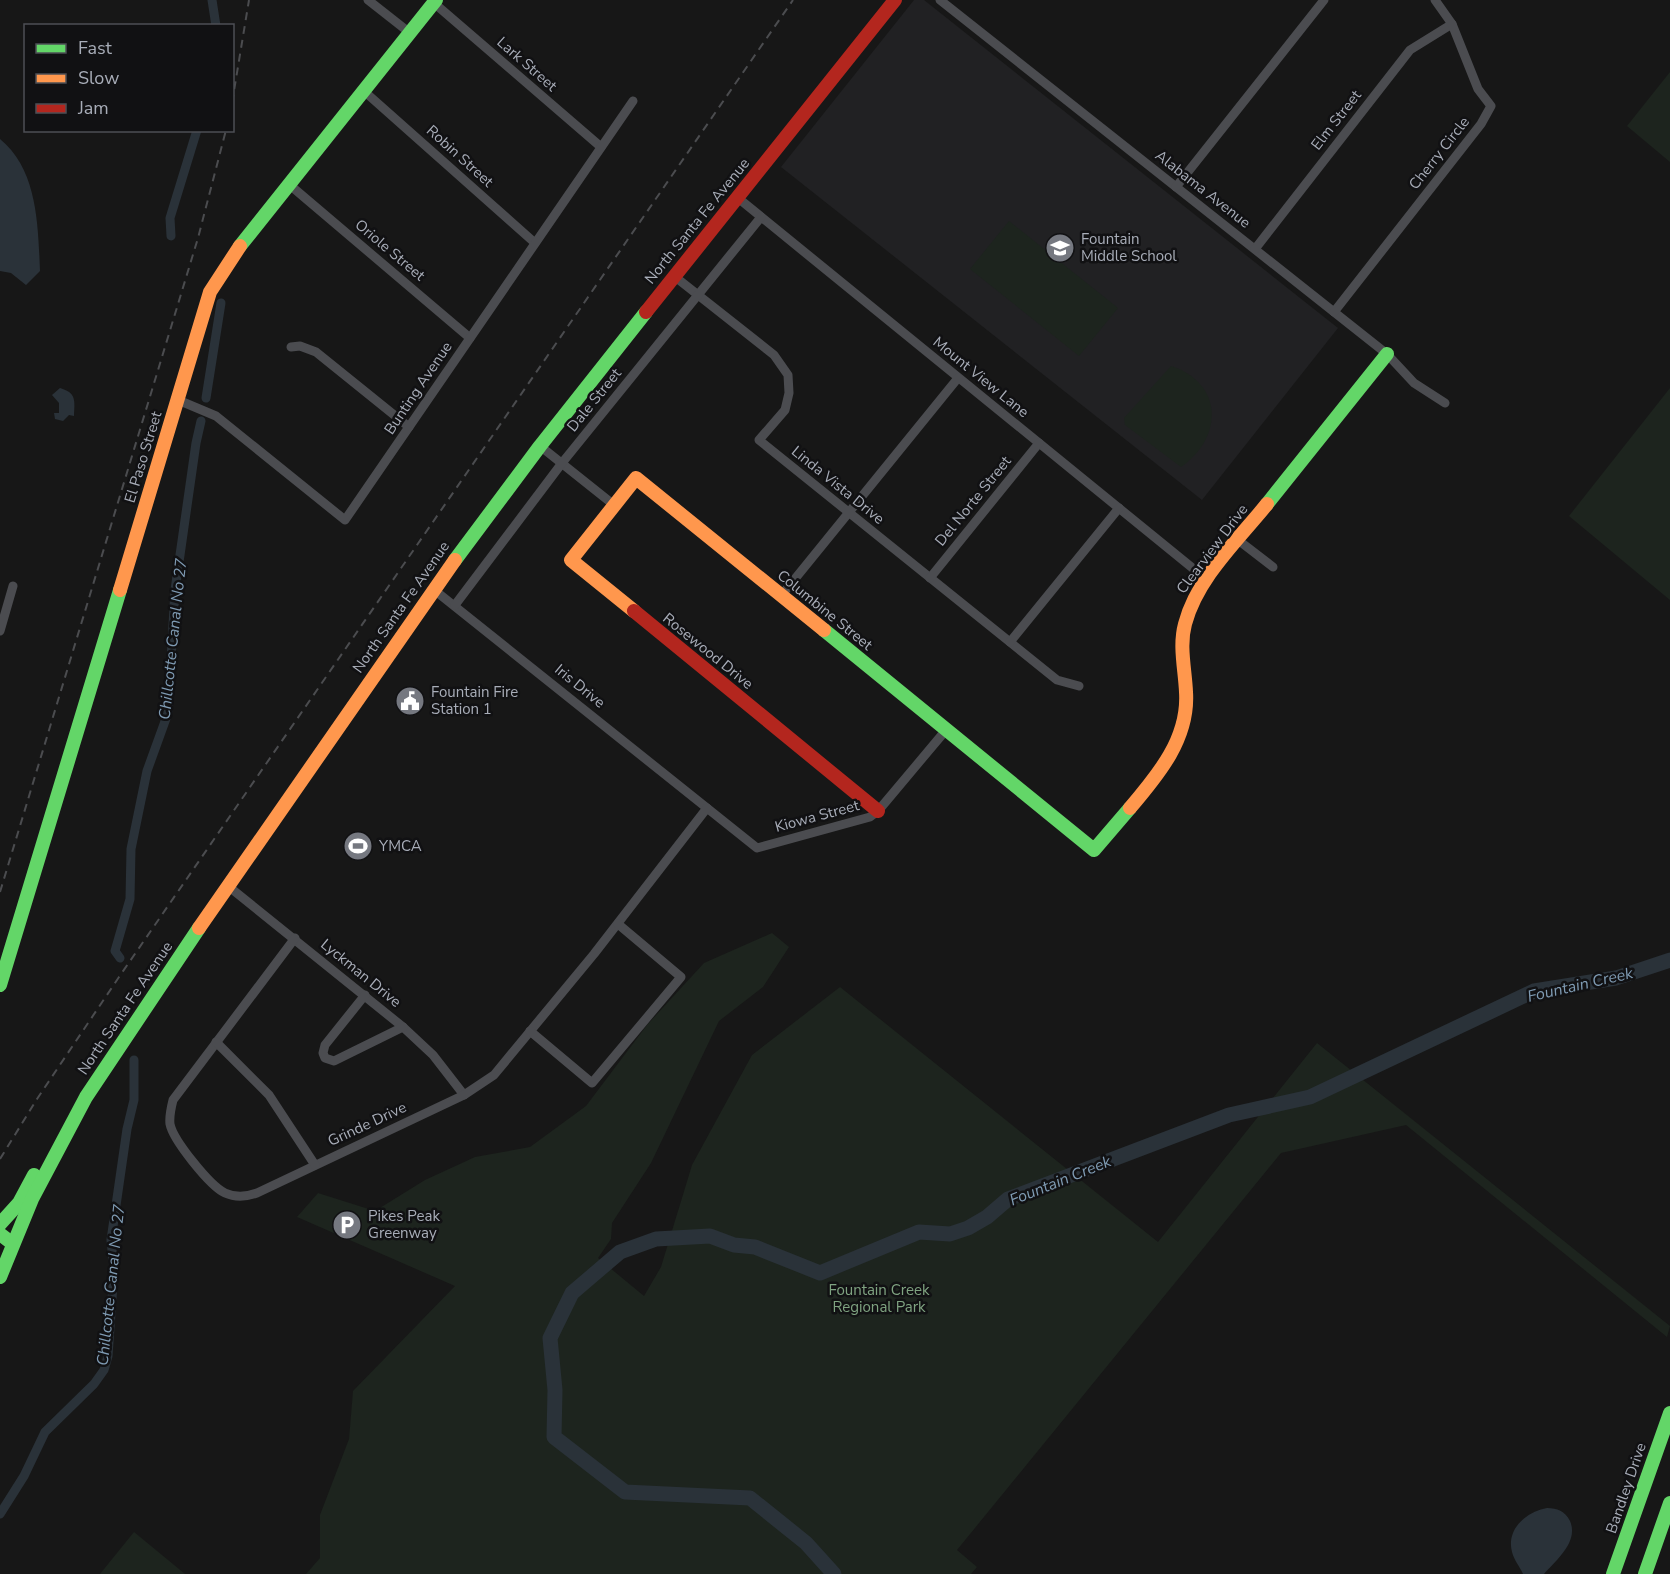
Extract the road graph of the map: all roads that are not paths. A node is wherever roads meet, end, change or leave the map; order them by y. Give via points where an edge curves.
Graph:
1 (368, 0) edge
2 (895, 0) edge
3 (940, 0) edge
4 (1324, 0) edge
5 (1435, 0) edge
6 (435, 2) edge
7 (1452, 24) junction
8 (411, 33) junction
9 (365, 92) junction
10 (633, 101) dead end
11 (601, 147) junction
12 (291, 186) junction
13 (1176, 187) junction
14 (738, 198) junction
15 (761, 217) junction
16 (535, 243) junction
17 (1255, 249) junction
18 (674, 276) junction
19 (698, 294) junction
20 (1334, 312) junction
21 (470, 338) junction
22 (291, 347) dead end
23 (1387, 354) junction
24 (958, 378) junction
25 (178, 400) junction
26 (1445, 403) dead end
27 (409, 427) junction
28 (1040, 444) junction
29 (540, 446) junction
30 (562, 463) junction
31 (614, 505) junction
32 (1119, 508) junction
33 (849, 513) junction
34 (1238, 540) junction
35 (1273, 567) dead end
36 (930, 578) junction
37 (1206, 579) junction
38 (13, 585) dead end
39 (433, 589) junction
40 (781, 596) junction
41 (455, 605) junction
42 (0, 631) edge
43 (1010, 642) junction
44 (1078, 686) dead end
45 (946, 730) junction
46 (707, 808) junction
47 (878, 811) junction
48 (1094, 850) joint
49 (228, 886) junction
50 (618, 924) junction
51 (294, 938) junction
52 (0, 985) edge
53 (365, 995) junction
54 (403, 1026) junction
55 (530, 1031) junction
56 (216, 1042) junction
57 (464, 1095) junction
58 (86, 1097) junction
59 (315, 1165) junction
60 (0, 1224) edge
61 (0, 1234) edge
62 (7, 1244) edge
63 (0, 1277) edge
64 (1670, 1413) edge
65 (1670, 1503) edge
66 (1613, 1574) edge
67 (1645, 1574) edge

1 - 8 street
2 - 14 main road, North Santa Fe Avenue
3 - 13 street, Alabama Avenue
4 - 13 street
5 - 7 street, Cherry Circle
6 - 8 main road, El Paso Street
6 - 11 street, Lark Street
7 - 17 street, Elm Street via 1410,50
7 - 20 street, Cherry Circle via 1478,89 1491,106
8 - 9 main road, El Paso Street
9 - 12 main road, El Paso Street
9 - 16 street, Robin Street
10 - 11 street, Bunting Avenue
11 - 16 street, Bunting Avenue
12 - 21 street, Oriole Street
12 - 25 main road, El Paso Street via 218,275 203,307
13 - 17 street, Alabama Avenue
14 - 15 street, Mount View Lane
14 - 18 main road, North Santa Fe Avenue
15 - 19 street, Dale Street
15 - 24 street, Mount View Lane
16 - 21 street, Bunting Avenue
17 - 20 street, Alabama Avenue
18 - 19 street, Linda Vista Drive
18 - 29 main road, North Santa Fe Avenue
19 - 30 street, Dale Street
19 - 33 street, Linda Vista Drive via 774,355 788,375 785,411 759,440
20 - 23 street, Alabama Avenue
21 - 27 street, Bunting Avenue
22 - 27 street via 316,352
23 - 26 street, Alabama Avenue via 1413,383
23 - 34 main road, Clearview Drive
24 - 28 street, Mount View Lane
24 - 33 street
25 - 27 street, Bunting Avenue via 216,416 345,520
25 - 52 main road, El Paso Street
28 - 32 street, Mount View Lane
28 - 36 street, Del Norte Street
29 - 30 street
29 - 39 main road, North Santa Fe Avenue
30 - 31 street
30 - 41 street, Dale Street
31 - 40 main road, Columbine Street via 636,478
31 - 47 main road, Rosewood Drive via 571,561
32 - 37 street, Mount View Lane
32 - 43 street
33 - 36 street, Linda Vista Drive
33 - 40 street
34 - 35 street
34 - 37 main road, Clearview Drive
36 - 43 street, Linda Vista Drive
37 - 48 main road, Clearview Drive via 1188,607 1182,648 1187,689 1183,728 1163,765
38 - 42 street
39 - 41 street, Iris Drive
39 - 49 main road, North Santa Fe Avenue
40 - 45 main road, Columbine Street
41 - 46 street, Iris Drive
43 - 44 street, Linda Vista Drive via 1057,680
45 - 47 street, Kiowa Street
45 - 48 main road, Columbine Street
46 - 47 street, Kiowa Street via 757,848 870,817
46 - 50 street, Grinde Drive
49 - 51 street, Lyckman Drive
49 - 58 main road, North Santa Fe Avenue
50 - 55 street, Grinde Drive
50 - 55 street via 681,977 592,1083
51 - 53 street, Lyckman Drive
51 - 56 street, Grinde Drive
53 - 54 street, Lyckman Drive
53 - 54 street via 325,1045 325,1058 334,1060
54 - 57 street, Lyckman Drive via 433,1055
55 - 57 street, Grinde Drive via 494,1075
56 - 59 street via 269,1095
56 - 59 street, Grinde Drive via 177,1093 170,1118 173,1134 207,1178 225,1193 249,1196
57 - 59 street, Grinde Drive
58 - 60 main road via 72,1107 19,1203
58 - 62 main road, North Santa Fe Avenue
61 - 62 main road
62 - 63 main road, North Santa Fe Avenue
64 - 66 main road, Bandley Drive
65 - 67 main road

